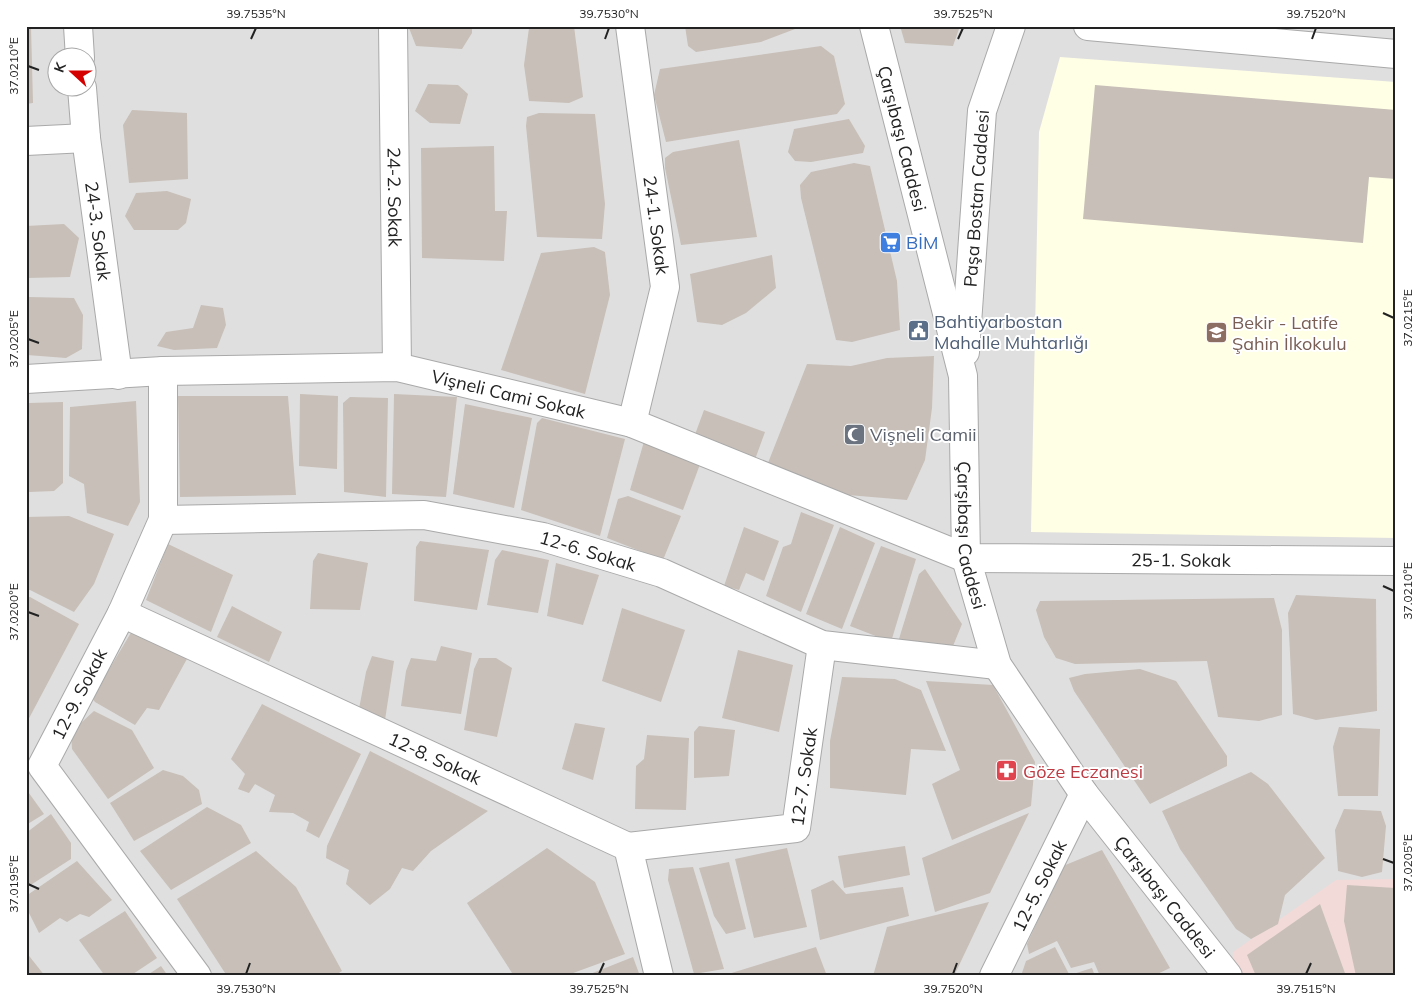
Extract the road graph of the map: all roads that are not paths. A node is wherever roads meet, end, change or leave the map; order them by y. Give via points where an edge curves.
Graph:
1 (78, 26) edge
2 (394, 26) edge
3 (630, 26) edge
4 (874, 26) edge
5 (1011, 26) edge
6 (1088, 26) edge
7 (79, 48) edge
8 (1396, 54) edge
9 (83, 98) edge
10 (86, 138) junction
11 (26, 140) edge
12 (397, 367) junction
13 (163, 371) junction
14 (118, 375) junction
15 (963, 376) junction
16 (26, 378) edge
17 (632, 423) junction
18 (163, 520) junction
19 (966, 558) junction
20 (1396, 561) edge
21 (122, 613) junction
22 (822, 646) junction
23 (997, 665) junction
24 (1084, 794) junction
25 (628, 847) junction
26 (197, 976) edge
27 (659, 976) edge
28 (994, 976) edge
29 (1228, 976) edge

1 - 7 street
2 - 12 street, 24-2. Sokak
3 - 17 street, 24-1. Sokak via 665,287
4 - 15 street, Çarşıbaşı Caddesi
5 - 15 street, Paşa Bostan Caddesi via 982,111
6 - 8 street
9 - 10 street, 24-3. Sokak
10 - 11 street
10 - 14 street, 24-3. Sokak
12 - 13 street, Vişneli Cami Sokak
12 - 17 street, Vişneli Cami Sokak
13 - 14 street, Vişneli Cami Sokak
13 - 18 street, 12-9. Sokak
14 - 16 street, Vişneli Cami Sokak
15 - 19 street, Çarşıbaşı Caddesi
17 - 19 street, Vişneli Cami Sokak
18 - 21 street, 12-9. Sokak
18 - 22 street, 12-6. Sokak via 424,516 543,537 662,573
19 - 20 street, 25-1. Sokak
19 - 23 street, Çarşıbaşı Caddesi
21 - 25 street, 12-8. Sokak
21 - 26 street, 12-9. Sokak via 42,766
22 - 23 street, 12-6. Sokak
22 - 25 street, 12-7. Sokak via 796,828
23 - 24 street, Çarşıbaşı Caddesi
24 - 28 street, 12-5. Sokak
24 - 29 street, Çarşıbaşı Caddesi
25 - 27 street

